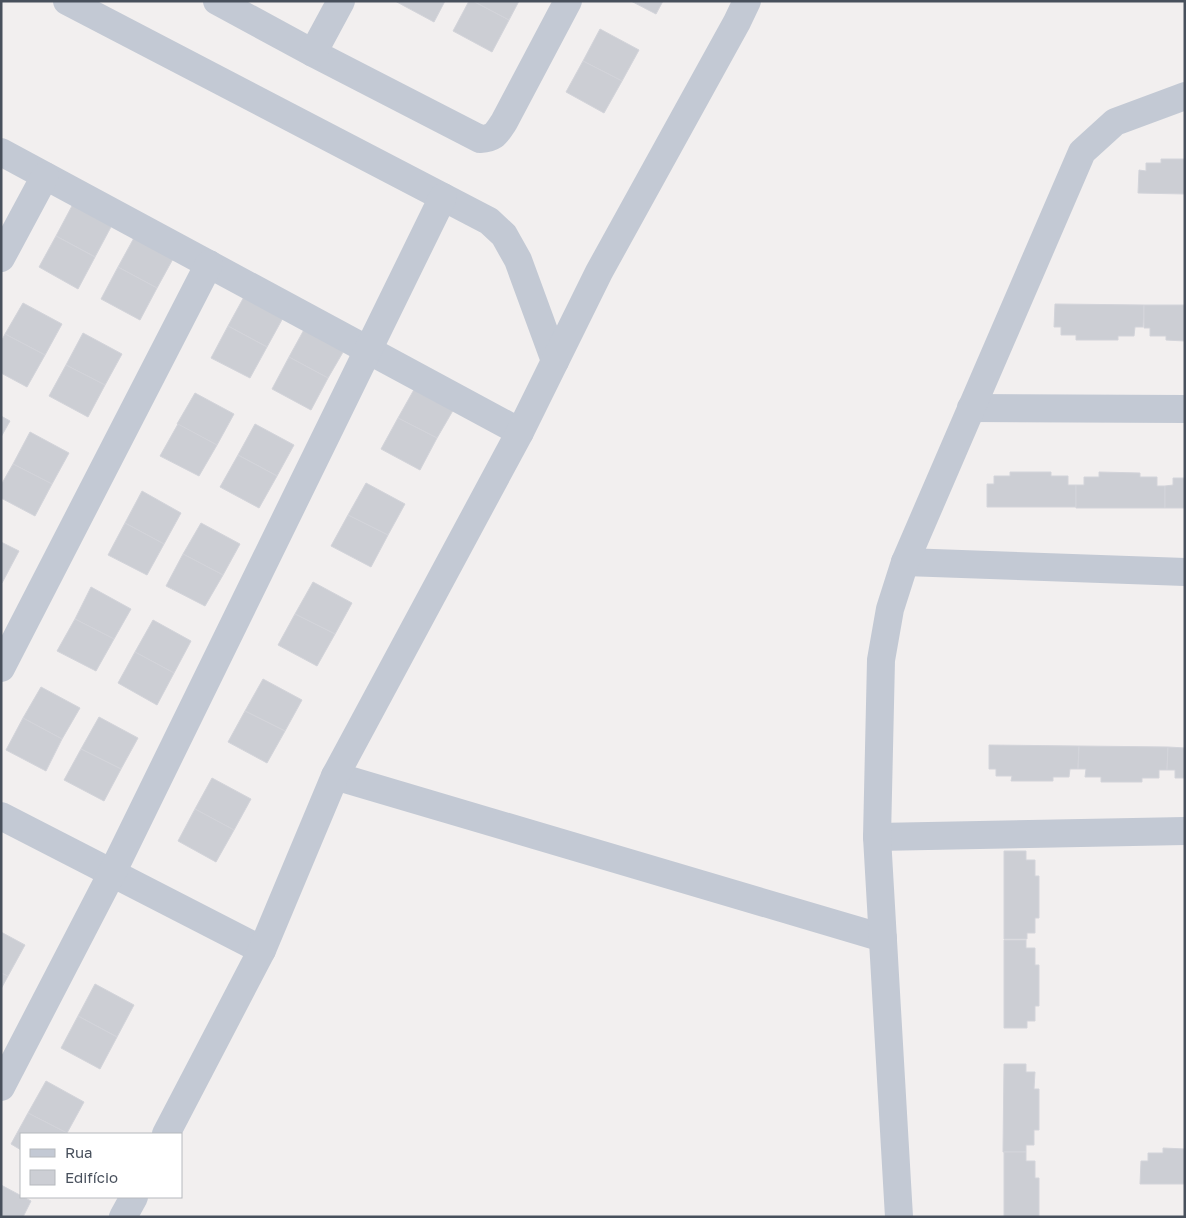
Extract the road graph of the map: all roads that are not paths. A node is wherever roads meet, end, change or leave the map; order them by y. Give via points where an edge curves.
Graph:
1 (67, 1) edge
2 (217, 1) edge
3 (341, 1) edge
4 (568, 1) edge
5 (747, 1) edge
6 (313, 53) junction
7 (1185, 96) edge
8 (1, 152) edge
9 (45, 176) junction
10 (443, 197) junction
11 (1, 258) edge
12 (209, 264) junction
13 (368, 350) junction
14 (555, 362) junction
15 (971, 408) junction
16 (1185, 409) edge
17 (520, 432) junction
18 (905, 562) junction
19 (1185, 572) edge
20 (1, 668) edge
21 (335, 776) junction
22 (1, 816) edge
23 (1185, 831) edge
24 (878, 837) junction
25 (112, 873) junction
26 (883, 938) junction
27 (262, 950) junction
28 (1, 1087) edge
29 (167, 1133) edge
30 (133, 1198) edge
31 (123, 1217) edge
32 (899, 1217) edge

1 - 10 street
2 - 6 street
3 - 6 street
4 - 6 street via 504,122 489,138 480,139
5 - 14 street via 599,272
7 - 15 street via 1115,122 1082,152
8 - 9 street
9 - 11 street
9 - 12 street
10 - 13 street
10 - 14 street via 489,221 504,235 518,260
12 - 13 street
12 - 20 street
13 - 17 street
13 - 25 street
14 - 17 street
15 - 16 street
15 - 18 street
17 - 21 street
18 - 19 street
18 - 24 street via 890,608 881,660
21 - 26 street
21 - 27 street
22 - 25 street
23 - 24 street
24 - 26 street
25 - 27 street
25 - 28 street
26 - 32 street
27 - 29 street
30 - 31 street

